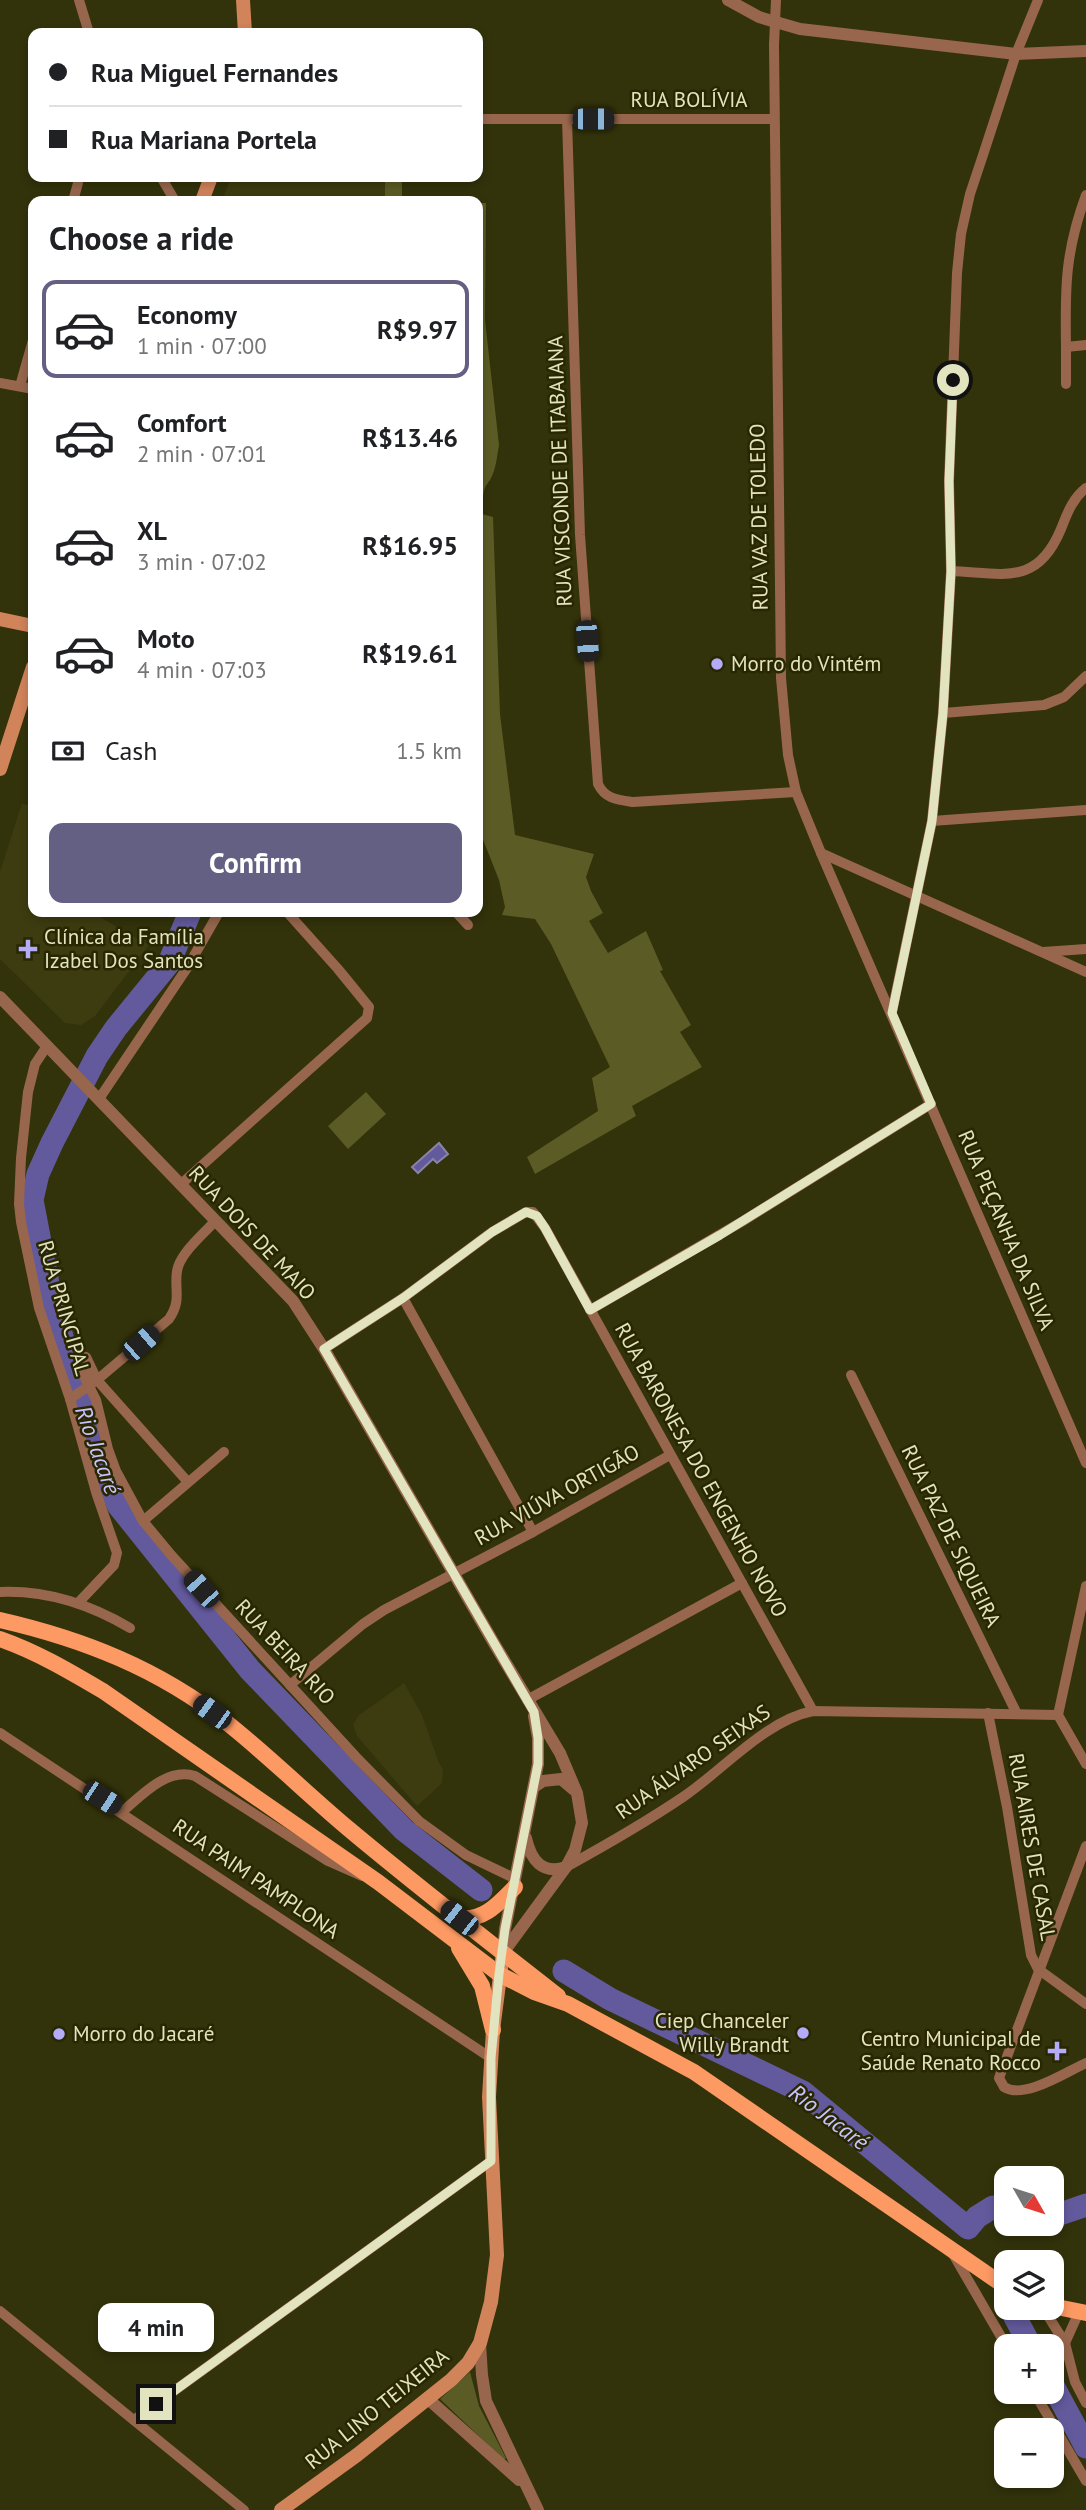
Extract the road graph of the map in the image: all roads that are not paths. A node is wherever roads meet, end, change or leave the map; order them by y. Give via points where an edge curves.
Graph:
1 (79, 0) edge
2 (243, 0) edge
3 (728, 0) edge
4 (776, 0) edge
5 (1038, 0) edge
6 (87, 28) edge
7 (245, 28) edge
8 (1086, 51) edge
9 (1016, 54) junction
10 (567, 119) junction
11 (774, 119) junction
12 (483, 120) edge
13 (78, 183) dead end
14 (1086, 195) edge
15 (74, 196) edge
16 (1086, 345) edge
17 (1066, 347) junction
18 (28, 358) edge
19 (0, 383) edge
20 (1066, 384) dead end
21 (20, 386) junction
22 (28, 388) edge
23 (1086, 488) edge
24 (951, 571) junction
25 (0, 619) edge
26 (28, 625) edge
27 (1086, 676) edge
28 (28, 682) edge
29 (943, 713) junction
30 (0, 769) edge
31 (796, 792) junction
32 (1086, 810) edge
33 (932, 821) junction
34 (821, 853) junction
35 (916, 896) junction
36 (216, 917) edge
37 (291, 917) edge
38 (461, 917) edge
39 (468, 925) dead end
40 (1086, 949) edge
41 (1038, 952) junction
42 (1086, 972) edge
43 (0, 997) edge
44 (892, 1013) junction
45 (47, 1046) junction
46 (94, 1094) junction
47 (931, 1104) junction
48 (180, 1185) junction
49 (214, 1222) junction
50 (403, 1298) junction
51 (590, 1310) junction
52 (324, 1349) junction
53 (79, 1356) dead end
54 (851, 1376) dead end
55 (92, 1384) junction
56 (73, 1397) junction
57 (224, 1452) dead end
58 (670, 1455) junction
59 (1086, 1463) edge
60 (187, 1482) junction
61 (143, 1521) junction
62 (533, 1532) junction
63 (454, 1574) junction
64 (742, 1583) junction
65 (1086, 1586) edge
66 (0, 1592) edge
67 (79, 1602) junction
68 (0, 1620) edge
69 (130, 1628) dead end
70 (0, 1639) edge
71 (289, 1685) junction
72 (527, 1700) junction
73 (813, 1711) junction
74 (534, 1712) junction
75 (988, 1713) junction
76 (1017, 1714) junction
77 (1058, 1715) junction
78 (0, 1732) edge
79 (1086, 1764) edge
80 (534, 1787) junction
81 (577, 1793) junction
82 (122, 1812) junction
83 (525, 1836) junction
84 (1086, 1846) edge
85 (566, 1867) junction
86 (378, 1882) junction
87 (515, 1883) junction
88 (459, 1918) junction
89 (450, 1935) junction
90 (503, 1953) junction
91 (1038, 1969) junction
92 (499, 1974) junction
93 (568, 2004) junction
94 (1086, 2004) edge
95 (493, 2030) junction
96 (491, 2058) junction
97 (1086, 2063) edge
98 (491, 2161) junction
99 (952, 2248) junction
100 (994, 2278) edge
101 (1064, 2309) edge
102 (0, 2311) edge
103 (1082, 2313) edge
104 (1051, 2320) edge
105 (1000, 2334) edge
106 (480, 2343) junction
107 (1065, 2343) junction
108 (427, 2399) junction
109 (1086, 2403) edge
110 (1041, 2404) edge
111 (134, 2420) junction
112 (1086, 2481) edge
113 (525, 2485) junction
114 (244, 2510) edge
115 (281, 2510) edge
116 (538, 2510) edge

1 - 6 street
2 - 7 main road
3 - 9 street via 759,17 800,29
4 - 11 street, RUA VAZ DE TOLEDO, bridge
5 - 9 street
8 - 9 street
9 - 24 street via 961,234 949,481
10 - 11 street, RUA BOLÍVIA
10 - 12 street, RUA BOLÍVIA
10 - 31 street, RUA VISCONDE DE ITABAIANA via 580,535 598,784 606,795 633,802
11 - 31 street, RUA VAZ DE TOLEDO via 781,678
13 - 15 street
14 - 17 street via 1074,225 1065,280
16 - 17 street
17 - 20 street
18 - 21 street
19 - 21 street
21 - 22 street
23 - 24 street via 1070,506 1049,552 1028,571
24 - 29 street
25 - 26 main road
27 - 29 street via 1064,697 1044,705
28 - 30 main road
29 - 33 street
31 - 34 street, RUA VAZ DE TOLEDO
32 - 33 street
33 - 35 street
34 - 35 street
34 - 44 street, RUA VAZ DE TOLEDO
35 - 41 street
35 - 44 street
36 - 46 street via 187,968
37 - 48 street via 369,1007 367,1018
38 - 39 street
40 - 41 street
41 - 42 street
43 - 45 street, RUA DOIS DE MAIO
44 - 47 street, RUA PEÇANHA DA SILVA
45 - 46 street, RUA DOIS DE MAIO
45 - 56 street, RUA PRINCIPAL via 30,1082 19,1204 39,1308
46 - 48 street, RUA DOIS DE MAIO
47 - 51 street
47 - 59 street, RUA PEÇANHA DA SILVA
48 - 49 street, RUA DOIS DE MAIO
49 - 52 street, RUA DOIS DE MAIO via 293,1301
49 - 55 street via 182,1258 177,1269 176,1309 169,1319
50 - 51 street, RUA BARONESA DO ENGENHO NOVO via 526,1212 537,1216 545,1228
50 - 52 street, RUA BARONESA DO ENGENHO NOVO
50 - 62 street
51 - 58 street, RUA BARONESA DO ENGENHO NOVO
52 - 63 street, RUA DOIS DE MAIO
53 - 55 street via 86,1357
54 - 76 street, RUA PAZ DE SIQUEIRA
55 - 56 street
55 - 60 street
55 - 61 street, RUA BEIRA RIO via 116,1471
56 - 67 street, RUA PRINCIPAL via 96,1492 117,1553 114,1565
57 - 60 street
58 - 62 street, RUA VIÚVA ORTIGÃO
58 - 64 street, RUA BARONESA DO ENGENHO NOVO
60 - 61 street
61 - 71 street, RUA BEIRA RIO
62 - 63 street, RUA VIÚVA ORTIGÃO
63 - 71 street, RUA VIÚVA ORTIGÃO via 363,1624
63 - 72 street, RUA DOIS DE MAIO
64 - 72 street
64 - 73 street, RUA BARONESA DO ENGENHO NOVO
65 - 77 street
66 - 67 street
67 - 69 street
68 - 88 main road via 122,1658 199,1702
70 - 86 main road via 32,1650 86,1681
71 - 87 street, RUA BEIRA RIO via 419,1821
72 - 74 street, RUA DOIS DE MAIO
73 - 75 street, RUA ÁLVARO SEIXAS
73 - 85 street, RUA ÁLVARO SEIXAS via 772,1729 684,1797
74 - 80 street via 538,1750
74 - 81 street, RUA DOIS DE MAIO via 560,1753
75 - 76 street, RUA ÁLVARO SEIXAS
75 - 91 street, RUA AIRES DE CASAL via 1029,1947
76 - 77 street, RUA ÁLVARO SEIXAS
77 - 79 street
78 - 82 street, RUA PAIM PAMPLONA
80 - 81 street via 551,1778 561,1779
80 - 83 street
81 - 85 street via 582,1823
82 - 86 street via 155,1784 187,1773 328,1861
82 - 96 street, RUA PAIM PAMPLONA
83 - 85 street via 529,1851 543,1866 550,1870
83 - 87 street
84 - 91 street
85 - 90 street
86 - 89 main road
87 - 88 main road via 488,1912
87 - 90 street
88 - 90 main road
89 - 92 main road
89 - 95 main road via 477,1976
90 - 92 main road, RUA LINO TEIXEIRA
90 - 93 main road
91 - 94 street, RUA AIRES DE CASAL
91 - 97 street via 999,2078 1009,2091 1027,2090
92 - 93 main road
92 - 95 main road, RUA LINO TEIXEIRA
93 - 99 main road via 715,2085
95 - 96 main road, RUA LINO TEIXEIRA
96 - 98 main road, RUA LINO TEIXEIRA
98 - 106 main road, RUA LINO TEIXEIRA via 496,2264
98 - 111 street
99 - 100 main road
99 - 105 street
101 - 103 main road
102 - 111 street
103 - 107 street
104 - 107 street
106 - 108 main road, RUA LINO TEIXEIRA via 468,2363
106 - 113 street via 486,2401
107 - 109 street
108 - 113 street
108 - 115 main road, RUA LINO TEIXEIRA
110 - 112 street
111 - 114 street
113 - 116 street

